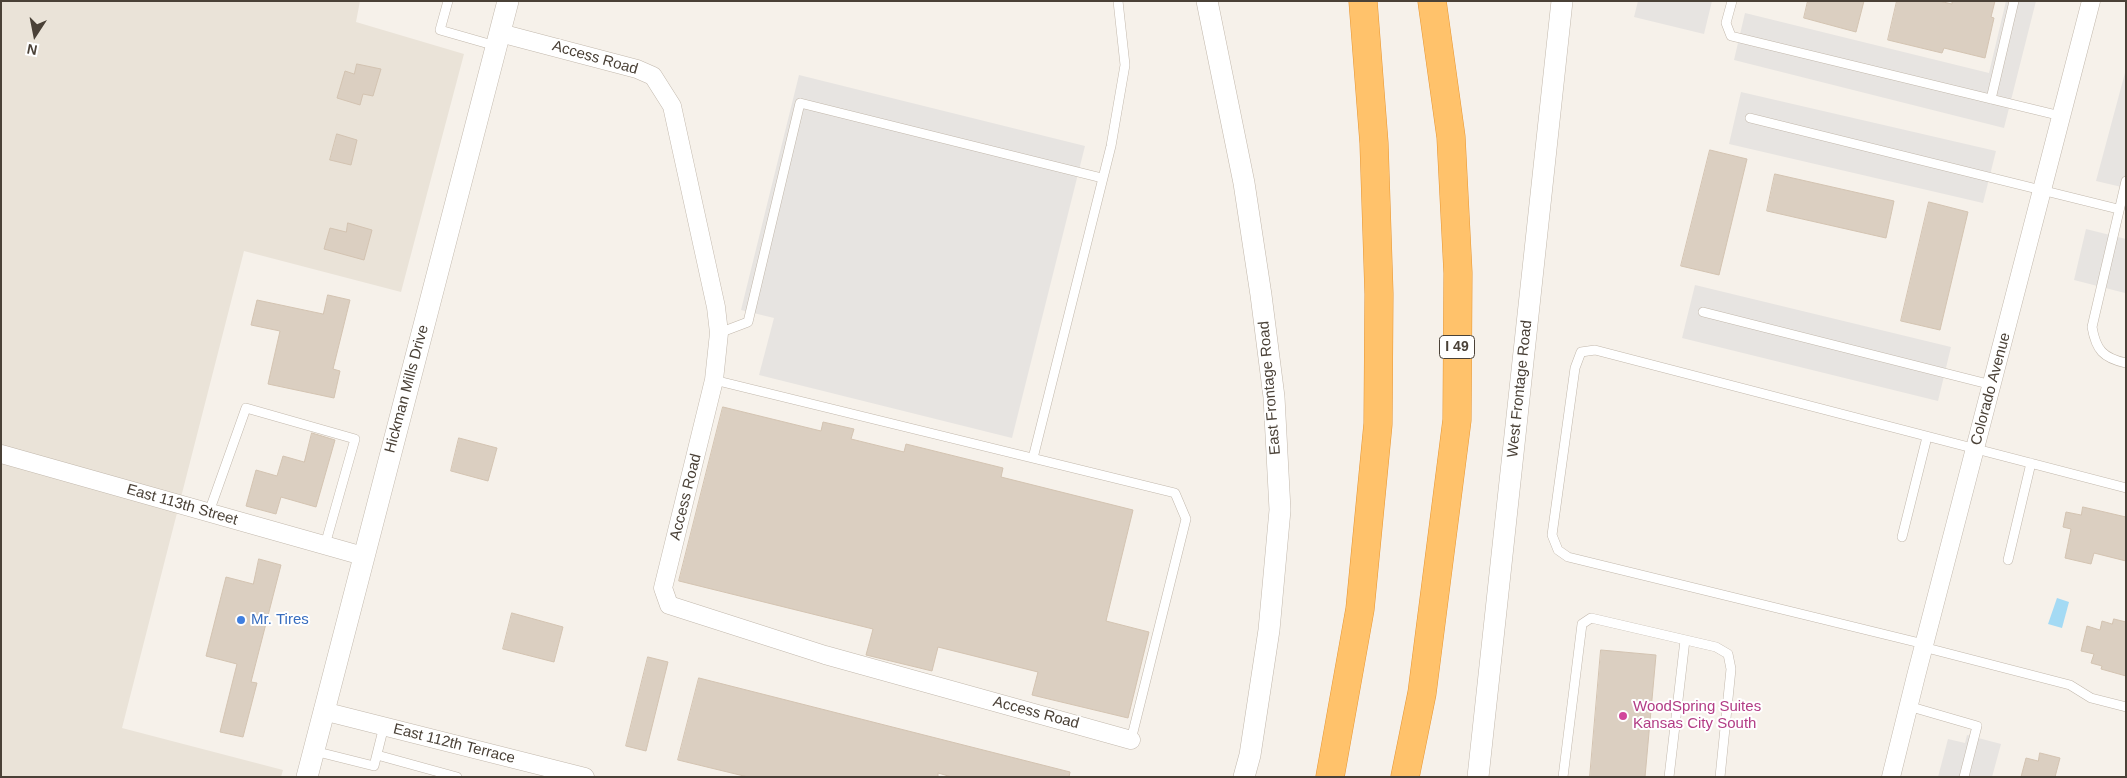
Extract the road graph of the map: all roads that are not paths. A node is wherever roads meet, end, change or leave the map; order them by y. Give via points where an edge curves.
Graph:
1 (448, 1) edge
2 (508, 1) edge
3 (1118, 1) edge
4 (1207, 1) edge
5 (1363, 1) edge
6 (1432, 1) edge
7 (1562, 1) edge
8 (1732, 1) edge
9 (2014, 1) edge
10 (2091, 1) edge
11 (498, 40) junction
12 (1991, 99) junction
13 (2061, 116) junction
14 (1750, 118) dead end
15 (1102, 178) junction
16 (2126, 181) edge
17 (2042, 192) junction
18 (2118, 209) junction
19 (1704, 312) dead end
20 (719, 334) junction
21 (2126, 363) edge
22 (714, 380) junction
23 (1992, 385) junction
24 (1927, 437) junction
25 (1975, 449) junction
26 (1, 454) edge
27 (1033, 458) junction
28 (2031, 463) junction
29 (2126, 488) edge
30 (209, 512) junction
31 (1902, 537) dead end
32 (325, 545) junction
33 (363, 556) junction
34 (2008, 560) dead end
35 (1685, 640) junction
36 (1924, 645) junction
37 (1422, 693) junction
38 (1908, 706) junction
39 (2126, 707) edge
40 (323, 711) junction
41 (384, 726) junction
42 (1131, 740) joint
43 (314, 751) junction
44 (377, 755) junction
45 (307, 777) edge
46 (457, 777) edge
47 (585, 777) edge
48 (1244, 777) edge
49 (1330, 777) edge
50 (1405, 777) edge
51 (1422, 777) edge
52 (1478, 777) edge
53 (1563, 777) edge
54 (1669, 777) edge
55 (1720, 777) edge
56 (1891, 777) edge
57 (1964, 777) edge

1 - 11 lane via 440,30
2 - 11 street, Hickman Mills Drive
3 - 15 lane via 1125,65
4 - 48 street, East Frontage Road via 1244,183 1261,295 1274,396 1280,510 1269,630
5 - 49 highway via 1374,153 1379,294 1378,424 1360,609
6 - 37 highway, I 49 via 1450,137 1458,273 1457,420
7 - 52 street, West Frontage Road
8 - 12 lane via 1726,23 1731,36
9 - 12 lane
10 - 13 street, Colorado Avenue
11 - 20 street, Access Road via 637,69 653,76 664,90 672,106 716,307
11 - 33 street, Hickman Mills Drive
12 - 13 lane
13 - 17 street, Colorado Avenue
14 - 17 lane
15 - 20 lane via 800,104 748,322
15 - 27 lane
16 - 18 lane
17 - 18 lane
17 - 23 street, Colorado Avenue
18 - 21 lane via 2092,327 2094,341 2103,354
19 - 23 lane
20 - 22 street, Access Road
22 - 27 lane
22 - 42 street, Access Road via 663,588 669,605 825,655
23 - 25 street, Colorado Avenue
24 - 25 lane
24 - 31 lane
24 - 36 lane via 1595,350 1582,352 1575,368 1552,535 1558,550 1568,557
25 - 28 lane
25 - 36 street, Colorado Avenue
26 - 30 street, East 113th Street
27 - 42 lane via 1175,492 1186,519
28 - 29 lane
28 - 34 lane
30 - 32 street, East 113th Street
30 - 32 lane via 246,408 355,439
32 - 33 street, East 113th Street
33 - 40 street, Hickman Mills Drive
35 - 53 lane via 1591,618 1582,624
35 - 54 lane
35 - 55 lane via 1716,647 1728,654 1731,670
36 - 38 street, Colorado Avenue
36 - 39 lane via 2070,685 2091,698
37 - 50 highway, I 49
37 - 51 highway
38 - 56 street, Colorado Avenue
38 - 57 lane via 1977,726
40 - 41 street, East 112th Terrace
40 - 43 street, Hickman Mills Drive
41 - 44 lane
41 - 47 street, East 112th Terrace
43 - 44 lane via 374,766
43 - 45 street, Hickman Mills Drive
44 - 46 lane

